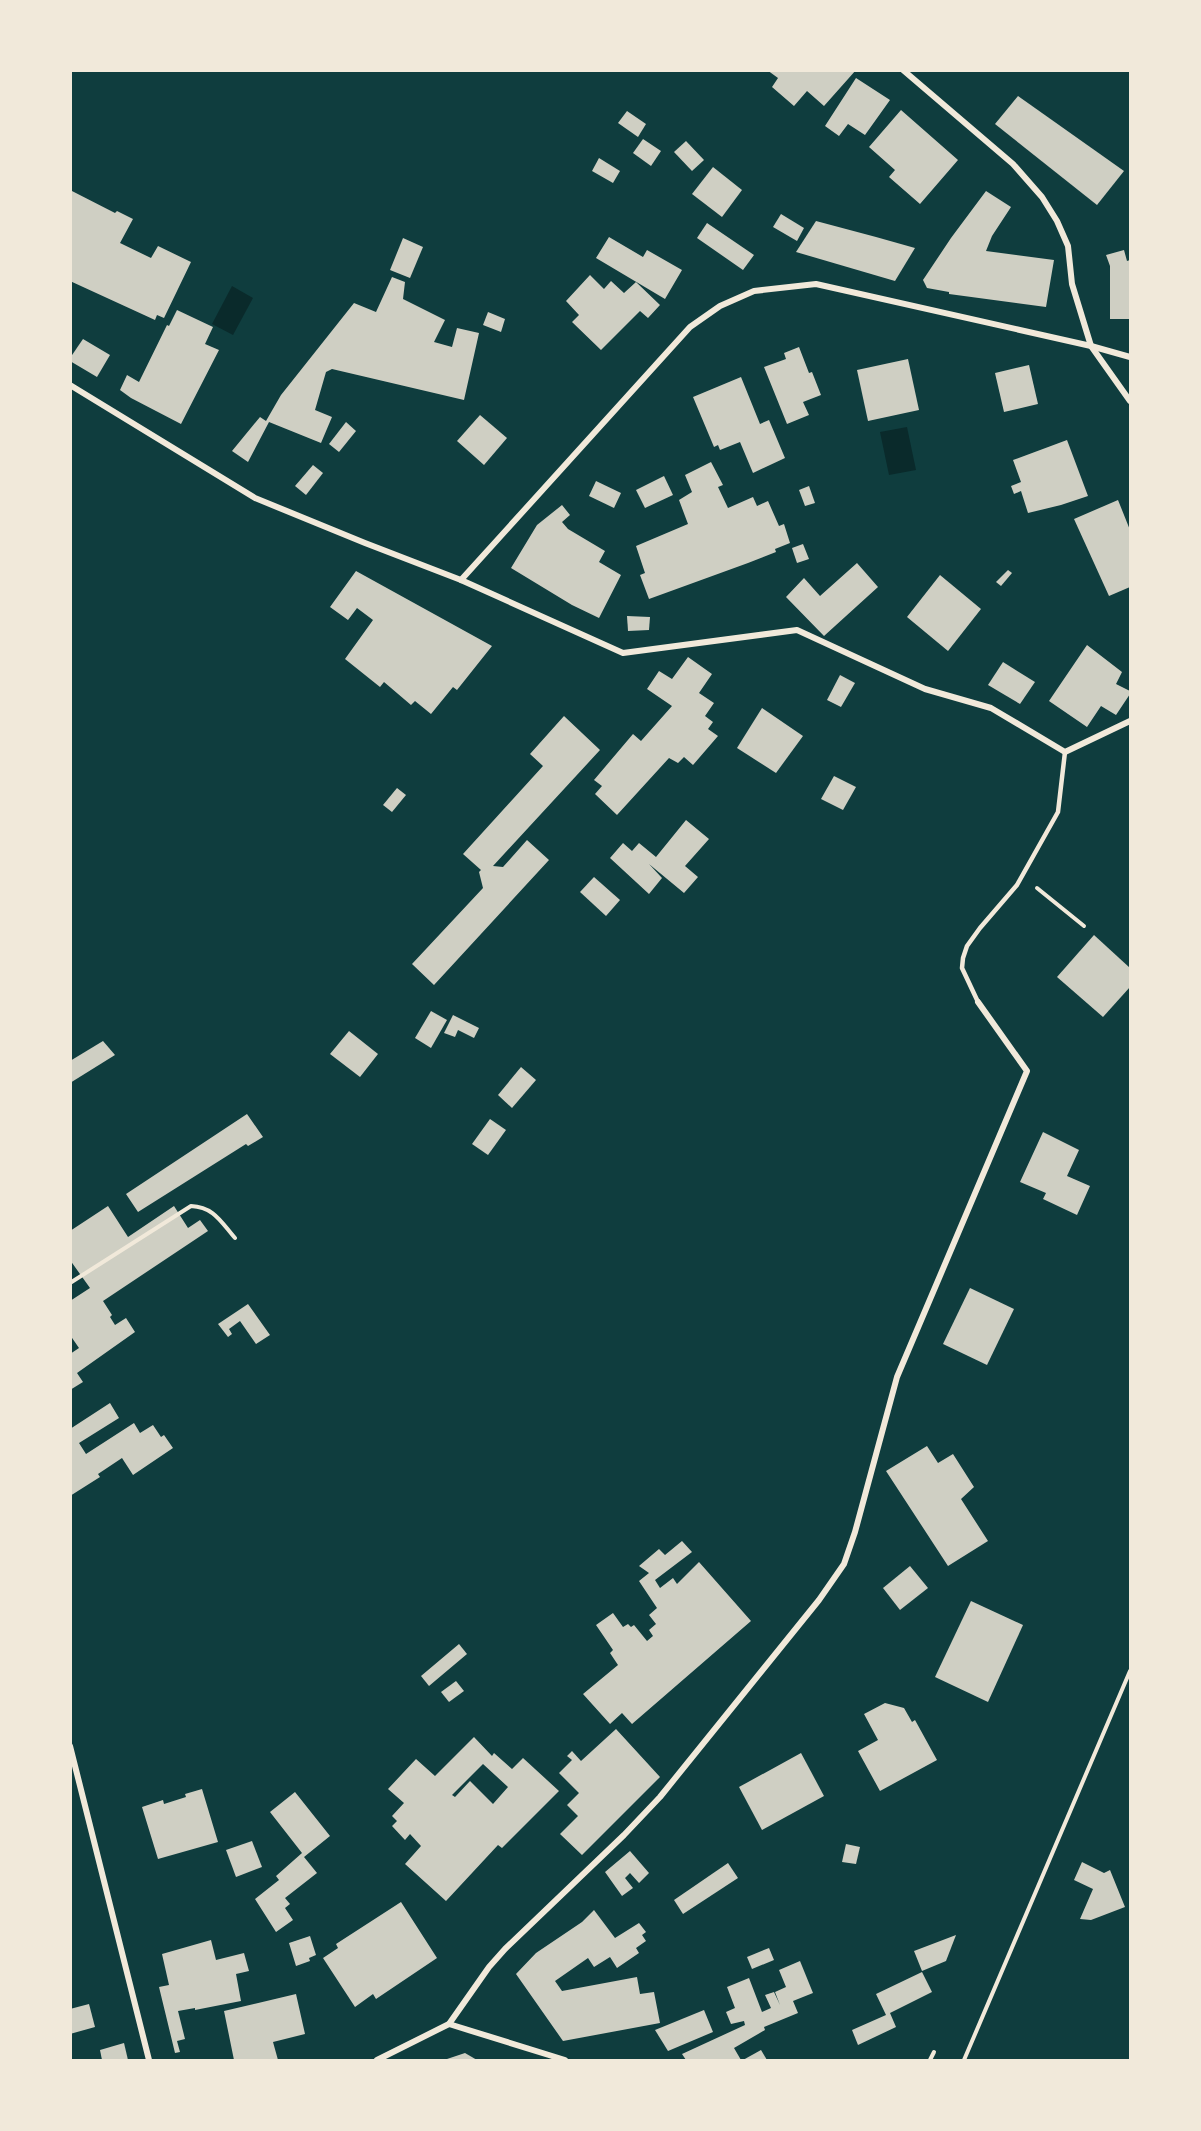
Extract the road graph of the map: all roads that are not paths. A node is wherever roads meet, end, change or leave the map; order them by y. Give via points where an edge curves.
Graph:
1 (903, 70) edge
2 (1091, 346) junction
3 (1131, 357) edge
4 (70, 385) edge
5 (1131, 401) edge
6 (461, 580) junction
7 (1131, 722) edge
8 (1065, 752) junction
9 (978, 1002) joint
10 (70, 1746) edge
11 (449, 2024) junction
12 (149, 2061) edge
13 (377, 2061) edge
14 (565, 2061) edge

1 - 2 street via 1012,164 1042,196 1068,246 1072,284
2 - 3 street
2 - 5 street
2 - 6 street via 816,284 754,291 720,306 690,327
4 - 6 street via 255,498
6 - 8 street via 623,653 797,630 925,689 991,708
7 - 8 street
8 - 9 lane via 1058,812 1023,877 967,946 962,968
9 - 11 street via 1027,1071 897,1377 844,1564 660,1797 505,1949
10 - 12 street
11 - 13 street
11 - 14 street

